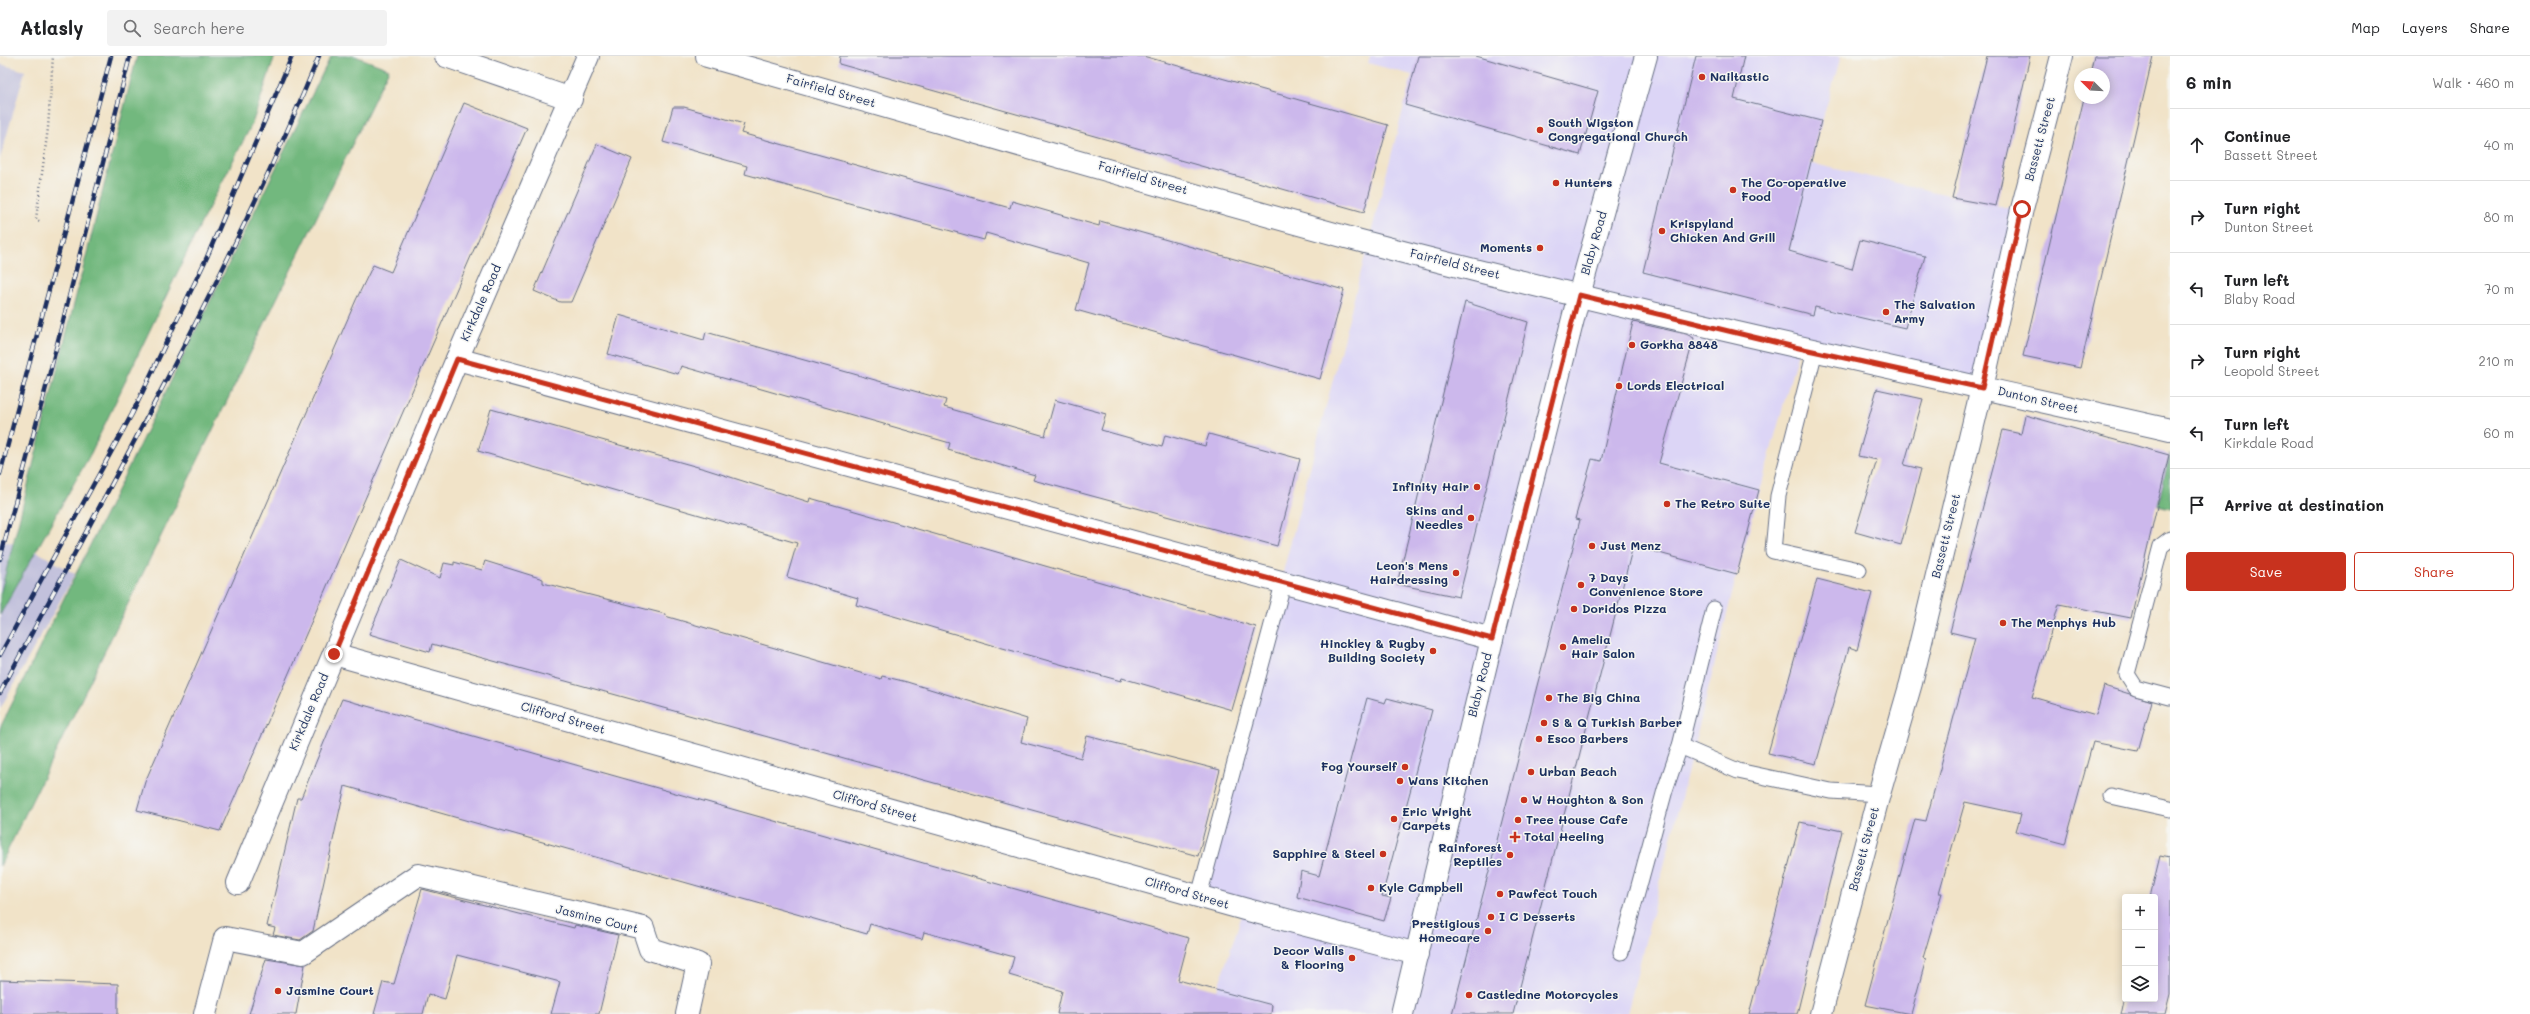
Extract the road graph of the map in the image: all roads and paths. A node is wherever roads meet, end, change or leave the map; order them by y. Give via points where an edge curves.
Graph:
1 (53, 56) edge
2 (446, 56) edge
3 (588, 56) edge
4 (707, 56) edge
5 (1646, 56) edge
6 (2062, 56) edge
7 (571, 99) junction
8 (40, 221) dead end
9 (1579, 295) junction
10 (1815, 351) junction
11 (457, 359) junction
12 (1982, 388) junction
13 (2170, 430) edge
14 (2170, 539) edge
15 (1859, 570) dead end
16 (1284, 584) junction
17 (1714, 609) dead end
18 (1492, 639) junction
19 (334, 654) junction
20 (2170, 697) edge
21 (1680, 746) junction
22 (1878, 794) junction
23 (2111, 796) dead end
24 (2170, 808) edge
25 (238, 883) dead end
26 (1199, 896) junction
27 (1621, 952) dead end
28 (1417, 954) junction
29 (205, 1014) edge
30 (687, 1014) edge
31 (1402, 1014) edge
32 (1821, 1014) edge

1 - 8 path via 48,128 36,219
2 - 7 street
3 - 7 street, Kirkdale Road
4 - 9 street, Fairfield Street via 1358,240
5 - 9 street, Blaby Road
6 - 12 street, Bassett Street via 2022,209
7 - 11 street, Kirkdale Road
9 - 10 street, Dunton Street
9 - 18 street, Blaby Road
10 - 12 street, Dunton Street
10 - 15 lane via 1778,496 1773,551
11 - 16 street
11 - 19 street, Kirkdale Road
12 - 13 street, Dunton Street
12 - 22 street, Bassett Street via 1911,683
14 - 20 lane via 2161,546 2127,674 2136,688
16 - 18 street
16 - 26 lane
17 - 21 lane
18 - 28 street, Blaby Road
19 - 25 street, Kirkdale Road
19 - 26 street, Clifford Street
21 - 22 lane via 1738,771 1831,791
21 - 27 lane via 1665,790
22 - 32 street, Bassett Street
23 - 24 lane
26 - 28 street, Clifford Street
28 - 31 street, Blaby Road
29 - 30 street, Jasmine Court via 225,938 303,953 418,875 643,928 650,949 698,964

